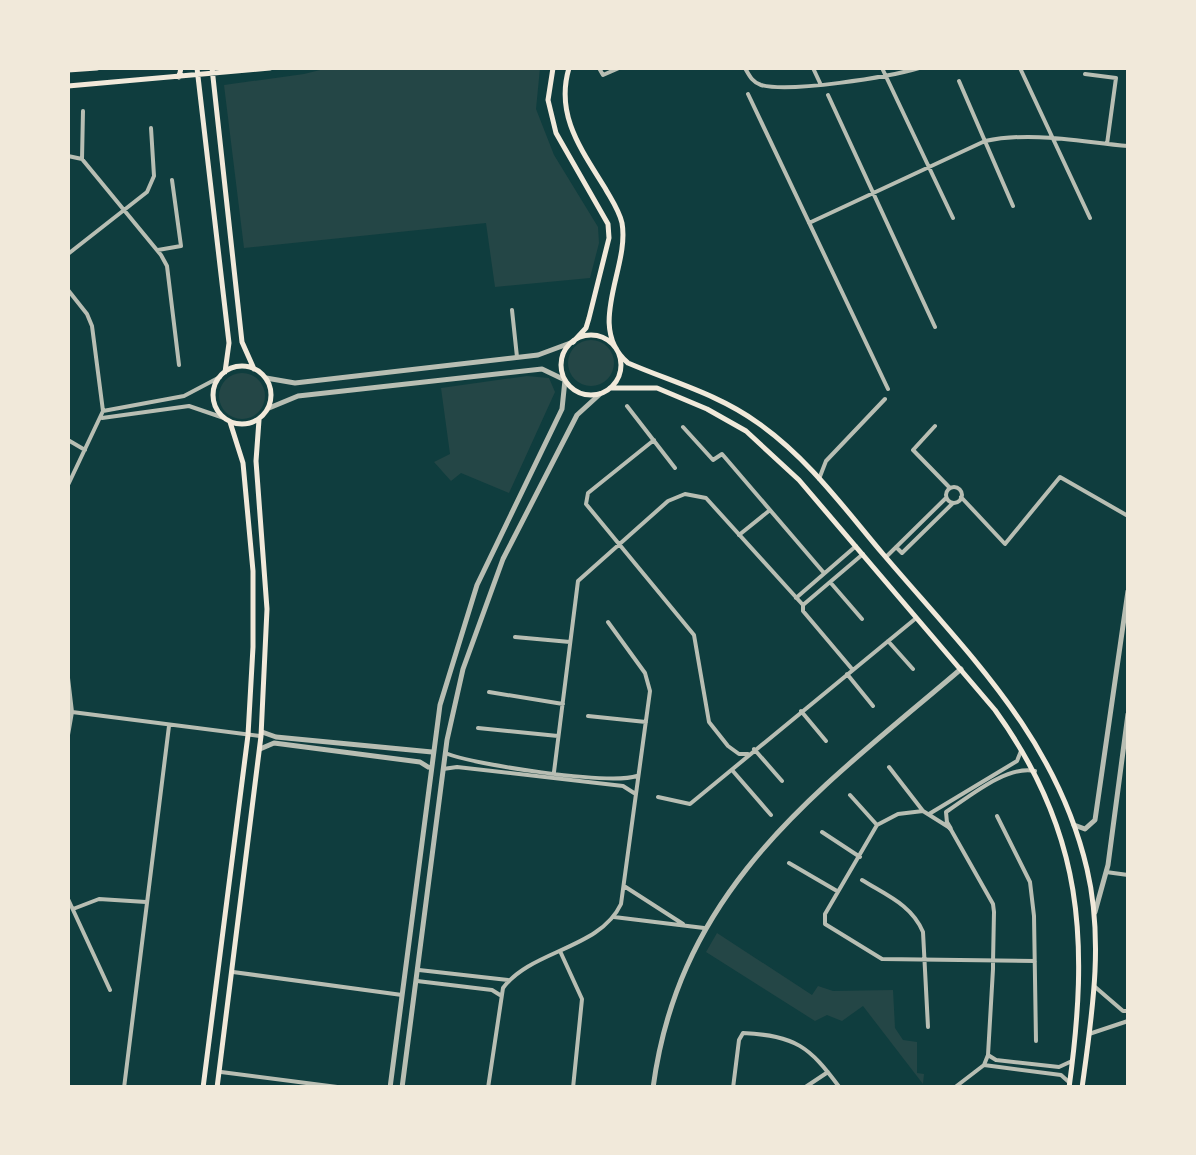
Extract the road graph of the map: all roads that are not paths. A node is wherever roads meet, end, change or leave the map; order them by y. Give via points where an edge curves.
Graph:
1 (96, 68) edge
2 (181, 68) edge
3 (270, 68) edge
4 (553, 68) edge
5 (569, 68) edge
6 (599, 68) edge
7 (619, 68) edge
8 (746, 68) edge
9 (814, 68) edge
10 (882, 68) edge
11 (920, 68) edge
12 (1020, 68) edge
13 (68, 70) edge
14 (213, 71) edge
15 (198, 72) edge
16 (1085, 74) dead end
17 (886, 76) junction
18 (179, 77) junction
19 (958, 80) dead end
20 (820, 83) junction
21 (68, 86) edge
22 (748, 94) dead end
23 (828, 94) dead end
24 (83, 111) dead end
25 (151, 128) dead end
26 (1051, 137) junction
27 (985, 142) junction
28 (1107, 144) junction
29 (1128, 146) edge
30 (68, 156) edge
31 (82, 160) junction
32 (929, 167) junction
33 (172, 180) dead end
34 (874, 194) junction
35 (1014, 206) dead end
36 (125, 209) junction
37 (953, 218) dead end
38 (1090, 218) dead end
39 (810, 223) junction
40 (158, 250) junction
41 (68, 254) edge
42 (68, 290) edge
43 (512, 310) dead end
44 (935, 327) dead end
45 (573, 342) junction
46 (618, 355) junction
47 (517, 358) junction
48 (180, 366) dead end
49 (254, 368) junction
50 (222, 374) junction
51 (266, 378) junction
52 (565, 380) junction
53 (610, 388) junction
54 (888, 389) dead end
55 (600, 394) junction
56 (715, 396) junction
57 (885, 399) dead end
58 (627, 406) dead end
59 (269, 408) junction
60 (707, 409) junction
61 (102, 414) junction
62 (227, 420) junction
63 (259, 420) junction
64 (935, 426) dead end
65 (683, 427) dead end
66 (68, 440) edge
67 (654, 440) junction
68 (85, 450) junction
69 (674, 468) dead end
70 (819, 479) junction
71 (68, 485) edge
72 (950, 488) junction
73 (962, 497) junction
74 (946, 498) junction
75 (953, 503) junction
76 (770, 510) junction
77 (1128, 516) edge
78 (740, 535) junction
79 (619, 544) junction
80 (856, 546) junction
81 (896, 547) junction
82 (862, 554) junction
83 (886, 557) junction
84 (824, 573) junction
85 (830, 582) junction
86 (1128, 591) edge
87 (796, 598) junction
88 (803, 605) junction
89 (917, 617) junction
90 (862, 620) dead end
91 (608, 622) dead end
92 (515, 637) dead end
93 (888, 640) junction
94 (570, 642) junction
95 (852, 669) junction
96 (961, 669) junction
97 (912, 670) dead end
98 (846, 674) junction
99 (68, 678) edge
100 (489, 692) dead end
101 (563, 704) junction
102 (873, 706) dead end
103 (801, 711) junction
104 (72, 712) junction
105 (1128, 714) edge
106 (588, 716) dead end
107 (646, 722) junction
108 (169, 726) junction
109 (478, 728) dead end
110 (261, 734) junction
111 (68, 735) edge
112 (248, 735) junction
113 (558, 736) junction
114 (826, 742) dead end
115 (1021, 746) junction
116 (260, 749) junction
117 (754, 749) junction
118 (432, 752) junction
119 (445, 753) junction
120 (748, 754) junction
121 (430, 768) junction
122 (889, 768) dead end
123 (443, 769) junction
124 (732, 770) junction
125 (1035, 771) junction
126 (554, 772) junction
127 (637, 776) junction
128 (782, 781) dead end
129 (634, 793) junction
130 (850, 795) dead end
131 (658, 797) dead end
132 (926, 812) junction
133 (771, 815) dead end
134 (997, 816) dead end
135 (877, 824) junction
136 (948, 825) junction
137 (1074, 826) junction
138 (822, 832) dead end
139 (860, 857) junction
140 (789, 863) dead end
141 (1106, 872) junction
142 (1128, 876) edge
143 (862, 880) dead end
144 (624, 886) junction
145 (838, 892) junction
146 (68, 899) edge
147 (147, 902) junction
148 (72, 910) junction
149 (1094, 914) junction
150 (614, 917) junction
151 (687, 926) junction
152 (704, 928) junction
153 (560, 951) junction
154 (926, 960) junction
155 (1035, 961) junction
156 (993, 962) junction
157 (418, 970) junction
158 (230, 972) junction
159 (416, 980) junction
160 (508, 980) junction
161 (1094, 986) junction
162 (110, 990) dead end
163 (500, 995) junction
164 (402, 996) junction
165 (1128, 1011) edge
166 (1128, 1021) edge
167 (928, 1027) dead end
168 (1089, 1034) junction
169 (1036, 1042) dead end
170 (988, 1055) junction
171 (1072, 1061) junction
172 (984, 1066) junction
173 (220, 1072) junction
174 (828, 1072) junction
175 (1070, 1086) edge
176 (124, 1088) edge
177 (202, 1088) edge
178 (217, 1088) edge
179 (345, 1088) edge
180 (390, 1088) edge
181 (402, 1088) edge
182 (488, 1088) edge
183 (573, 1088) edge
184 (653, 1088) edge
185 (733, 1088) edge
186 (804, 1088) edge
187 (840, 1088) edge
188 (954, 1088) edge
189 (1082, 1088) edge

1 - 13 main road
2 - 18 main road
3 - 14 main road
4 - 45 main road via 550,114 602,211 609,238 586,328
5 - 46 main road via 564,112 622,227 608,314
6 - 7 street via 603,75
8 - 20 street via 758,84
9 - 20 street
10 - 17 street
11 - 17 street
12 - 26 street
14 - 15 main road
14 - 49 main road via 242,342
15 - 18 main road
15 - 50 main road via 228,343
16 - 28 street via 1116,78
17 - 20 street
17 - 32 street
18 - 21 main road
19 - 27 street
22 - 39 street
23 - 34 street
24 - 31 street
25 - 36 street via 154,176 147,192
26 - 27 street
26 - 28 street
26 - 38 street
27 - 32 street
27 - 35 street
28 - 29 street
30 - 31 street
31 - 36 street
32 - 34 street
32 - 37 street
33 - 40 street via 180,246
34 - 39 street
34 - 44 street
36 - 40 street
36 - 41 street
39 - 54 street
40 - 48 street via 167,266
42 - 61 street via 92,326
43 - 47 street
45 - 46 main road via 599,337
45 - 47 street
45 - 52 main road via 563,355
46 - 53 main road via 620,373
46 - 56 main road
47 - 51 street via 295,383
49 - 50 main road
49 - 51 main road
50 - 61 street via 184,396
50 - 62 main road via 214,403
51 - 59 main road
52 - 55 main road via 576,391
52 - 59 street via 542,369 298,396
52 - 118 street via 562,409 462,625
53 - 55 main road
53 - 60 main road via 657,388
55 - 119 street via 567,433 490,590 462,668
56 - 60 main road
56 - 70 main road via 787,444
57 - 70 street via 826,460
58 - 67 street
59 - 63 main road
60 - 80 main road via 776,458
61 - 62 street via 190,406
61 - 68 street
62 - 63 main road
62 - 112 main road via 243,463 253,571
63 - 110 main road via 267,609
64 - 72 street via 912,450
65 - 76 street via 713,460 722,454
66 - 68 street
67 - 69 street
67 - 79 street via 588,493 586,504
68 - 71 street
70 - 83 main road
72 - 73 street
72 - 74 street
73 - 75 street
73 - 77 street via 1005,544 1060,477
74 - 75 street
74 - 81 street
75 - 81 street via 902,552
76 - 78 street
76 - 84 street
78 - 79 street via 706,498 685,494
78 - 87 street
79 - 94 street via 578,580
79 - 120 street via 694,635 710,722 728,746
80 - 82 main road
80 - 84 street
81 - 83 street
82 - 85 street
82 - 89 main road
83 - 137 main road via 1032,734
84 - 87 street
85 - 88 street
85 - 90 street
86 - 137 street via 1095,820 1085,829
87 - 88 street
88 - 95 street
89 - 93 street
89 - 96 main road
91 - 107 street via 645,673
92 - 94 street
93 - 95 street
93 - 97 street
94 - 101 street
95 - 98 street
96 - 115 main road
96 - 152 street via 785,822
98 - 102 street
98 - 103 street
99 - 104 street
100 - 101 street
101 - 113 street
103 - 114 street
103 - 117 street
104 - 108 street
104 - 111 street
105 - 141 street
106 - 107 street
107 - 127 street
108 - 112 street
108 - 147 street
109 - 113 street
110 - 112 street
110 - 116 main road
110 - 118 street
112 - 177 main road
113 - 126 street
115 - 125 main road
115 - 132 street via 1018,761
116 - 121 street via 274,743
116 - 158 main road
117 - 120 street
117 - 128 street
118 - 121 street
119 - 123 street
119 - 126 street
120 - 124 street
121 - 164 street
122 - 132 street
123 - 129 street via 623,786
123 - 157 street
124 - 131 street via 690,804
124 - 133 street
125 - 136 street via 1021,768 972,795 946,812
125 - 171 main road via 1060,830 1079,916
126 - 127 street
127 - 129 street
129 - 144 street
130 - 135 street
132 - 135 street
132 - 136 street
134 - 155 street via 1030,882
135 - 139 street
136 - 156 street via 993,904
137 - 149 main road
138 - 139 street
139 - 145 street
140 - 145 street
141 - 142 street
141 - 149 street
143 - 154 street via 918,919
144 - 150 street
144 - 151 street
145 - 154 street via 825,924 882,959
146 - 148 street
147 - 148 street via 99,899
147 - 176 street
148 - 162 street
149 - 161 main road
150 - 151 street
150 - 153 street
151 - 152 street
152 - 184 street via 671,1008
153 - 160 street
153 - 183 street via 582,998
154 - 156 street
154 - 167 street
155 - 156 street
155 - 169 street
156 - 170 street
157 - 159 street
157 - 160 street
158 - 164 street
158 - 173 main road
159 - 163 street
159 - 181 street
160 - 163 street
161 - 165 street
161 - 168 main road
163 - 182 street
164 - 180 street
166 - 168 street
168 - 189 main road
170 - 171 street via 1060,1068
170 - 172 street
171 - 175 main road
172 - 175 street via 1061,1075
172 - 188 street
173 - 178 main road
173 - 179 street
174 - 185 street via 809,1049 790,1040 743,1033
174 - 186 street
174 - 187 street

